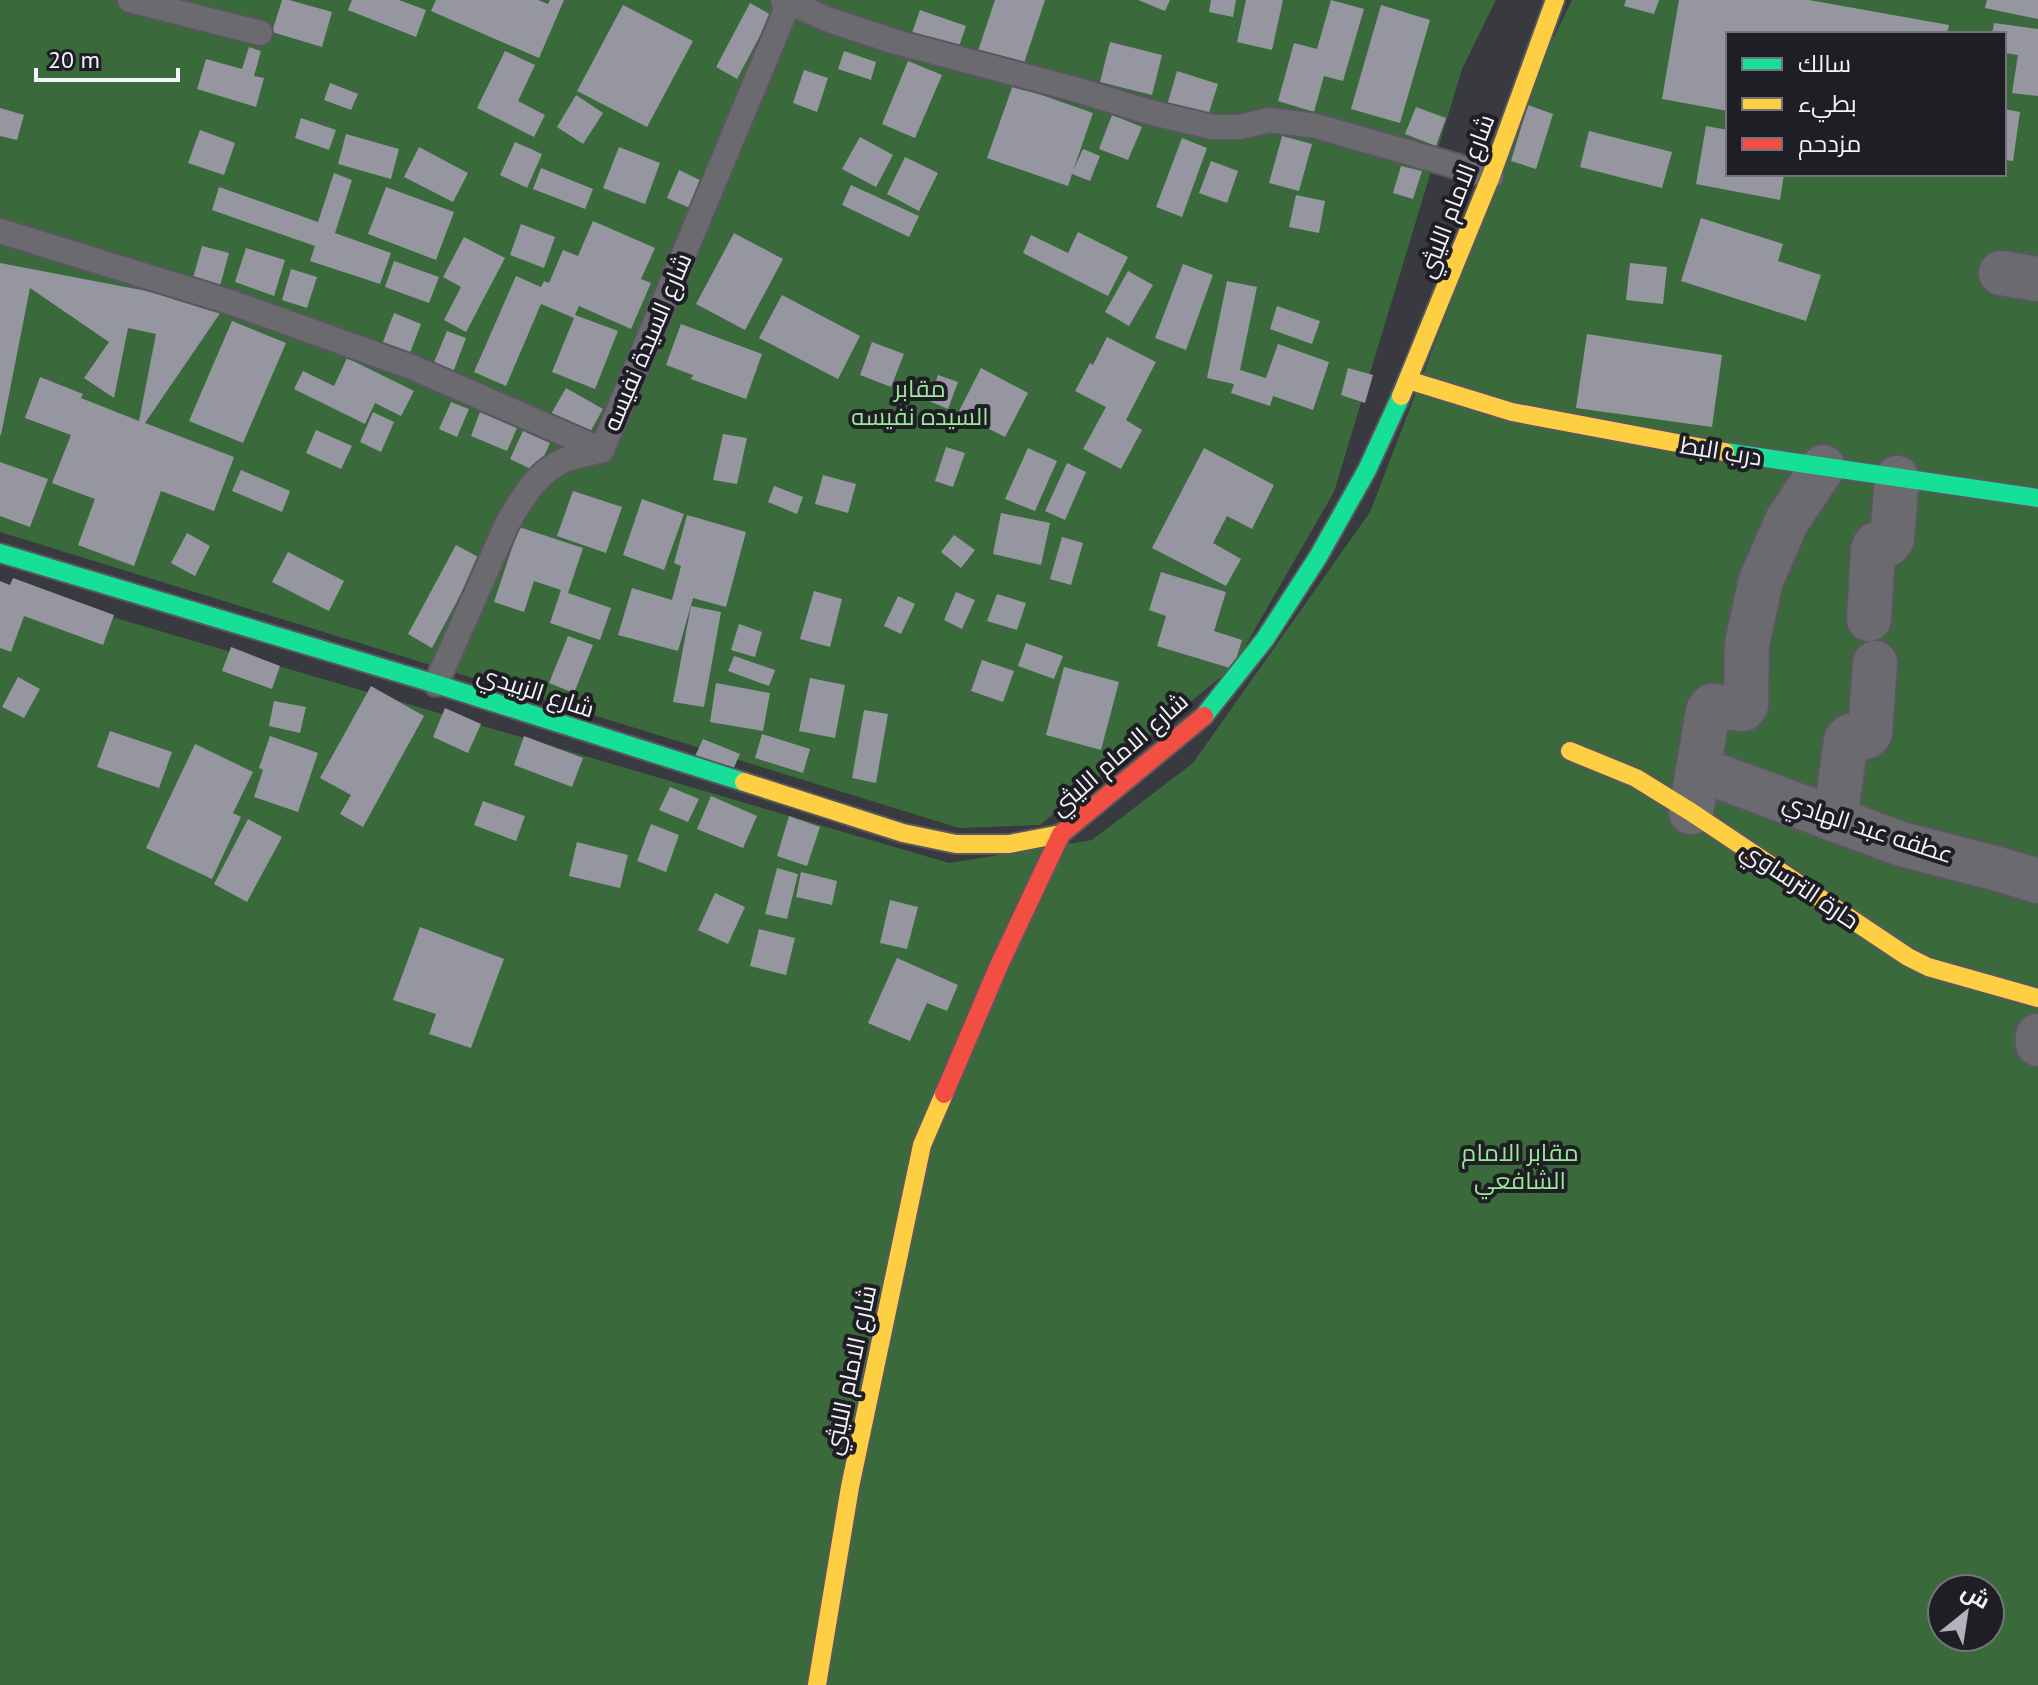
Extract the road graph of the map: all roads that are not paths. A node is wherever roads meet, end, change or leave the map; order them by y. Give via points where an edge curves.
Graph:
1 (130, 0) edge
2 (1555, 0) edge
3 (787, 1) edge
4 (260, 33) dead end
5 (1491, 176) junction
6 (0, 231) edge
7 (1408, 380) junction
8 (602, 450) junction
9 (1823, 467) junction
10 (1897, 478) junction
11 (2038, 498) edge
12 (0, 553) edge
13 (1869, 619) dead end
14 (1875, 663) dead end
15 (436, 684) junction
16 (1570, 751) dead end
17 (1699, 769) junction
18 (1691, 812) junction
19 (1835, 820) junction
20 (1061, 834) junction
21 (2038, 881) edge
22 (2038, 998) edge
23 (2038, 1036) edge
24 (2038, 1044) edge
25 (817, 1685) edge

1 - 4 lane
2 - 5 street, شارع الامام الليثي
3 - 5 lane via 896,42 1149,112 1212,127 1269,120 1316,126
3 - 8 lane, شارع السيدة نفيسه
5 - 7 street, شارع الامام الليثي
6 - 8 lane via 233,303 414,368
7 - 9 street, درب البط via 1512,412
7 - 20 street, شارع الامام الليثي via 1367,470 1265,639 1201,719
8 - 15 lane, شارع السيدة نفيسه via 552,467 520,501
9 - 10 street, درب البط
9 - 17 street via 1787,521 1761,580 1747,644 1746,705 1710,707
10 - 11 street, درب البط
10 - 13 street via 1892,539 1873,550
12 - 15 street, شارع الزبيدي
14 - 19 street via 1870,733 1846,740
15 - 20 street, شارع الزبيدي via 903,833 956,844 1009,844
16 - 18 street, حارة الترساوي via 1636,778
17 - 18 street
17 - 19 street, عطفه عبد الهادي
18 - 22 street, حارة الترساوي via 1908,957
19 - 21 street, عطفه عبد الهادي
20 - 25 street, شارع الامام الليثي via 922,1145 850,1487
23 - 24 street

